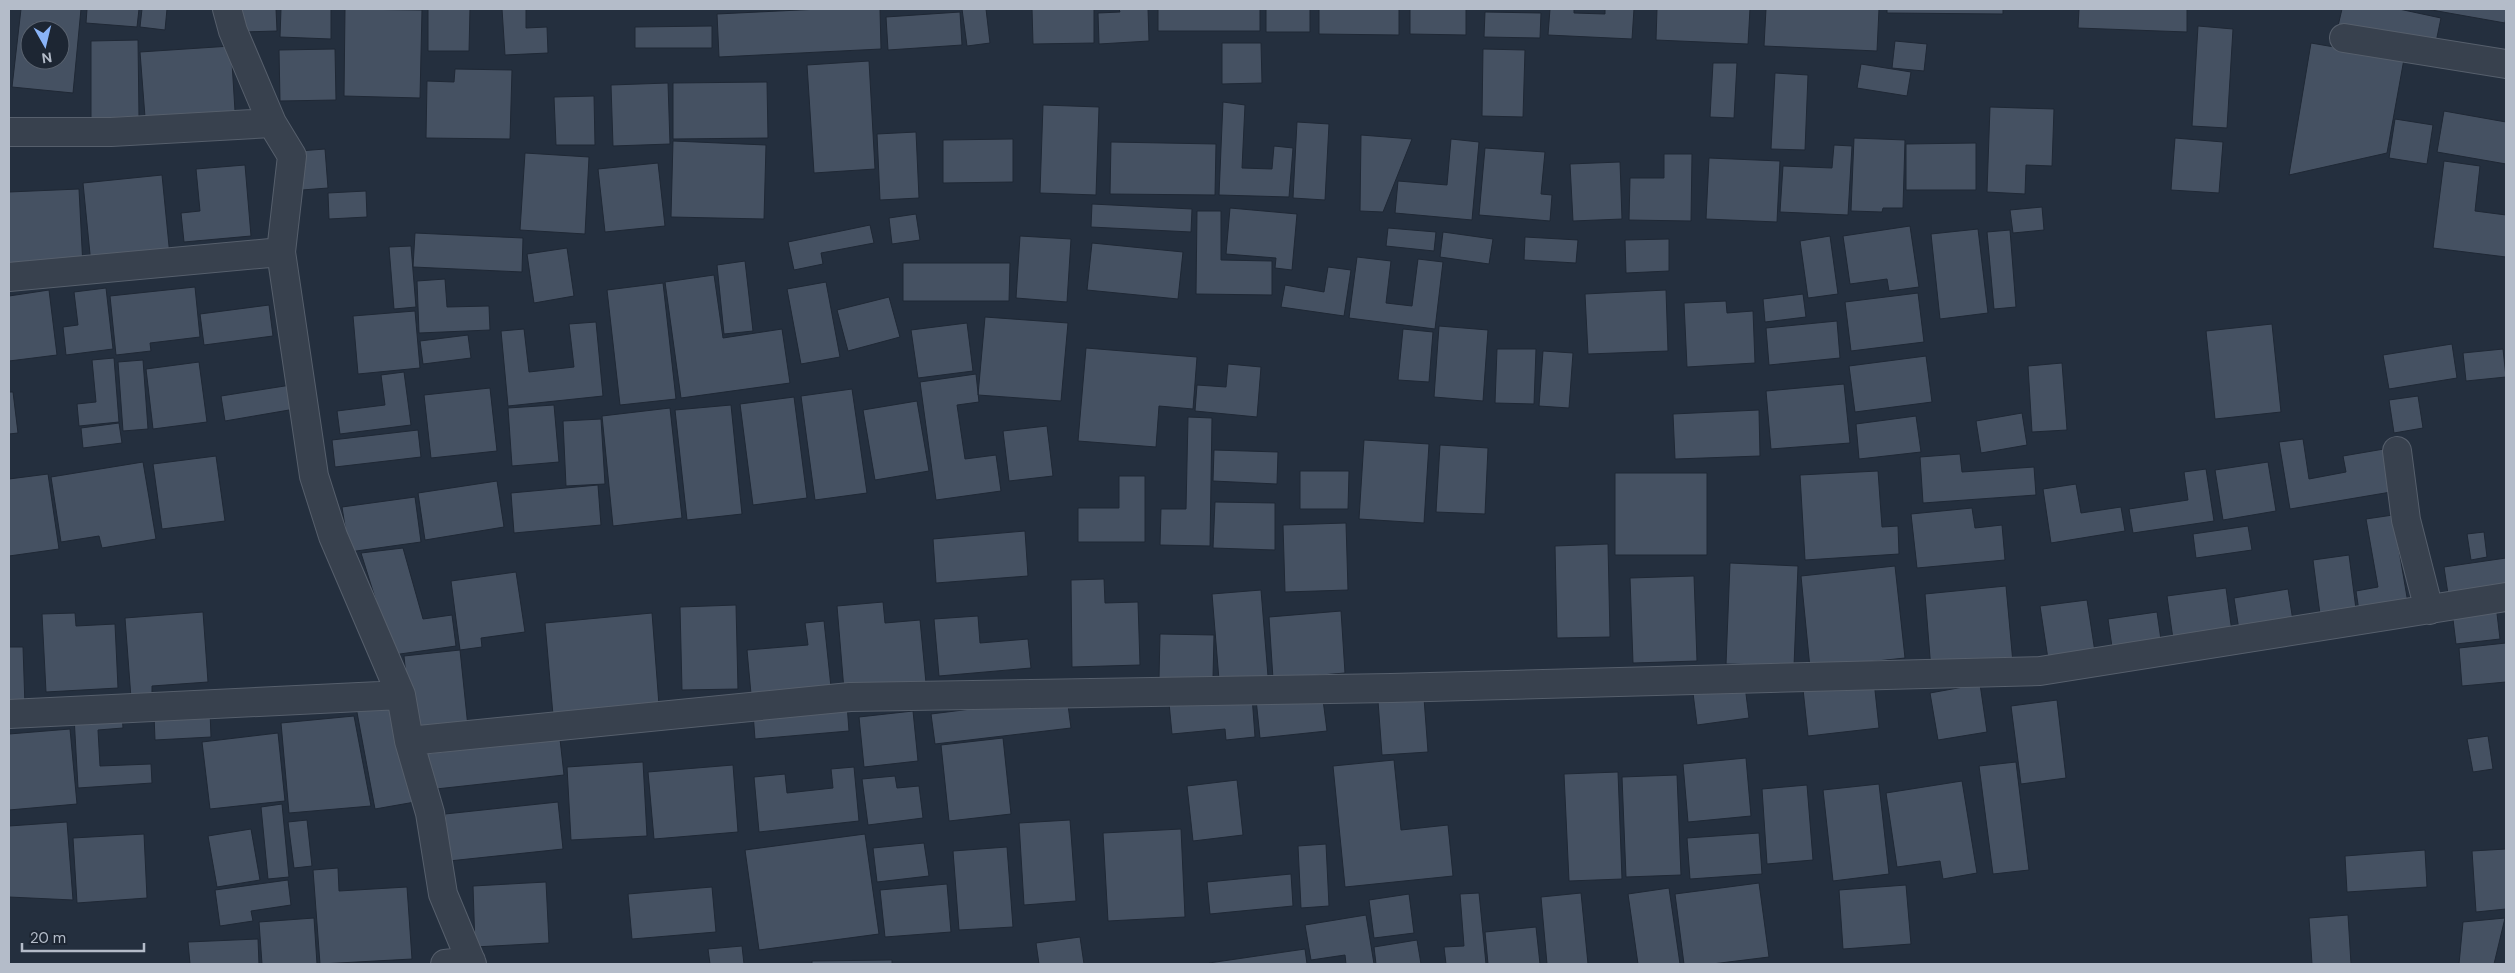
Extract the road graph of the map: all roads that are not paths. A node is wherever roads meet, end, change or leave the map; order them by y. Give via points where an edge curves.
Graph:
1 (227, 9) edge
2 (2344, 38) dead end
3 (2506, 64) edge
4 (272, 123) junction
5 (9, 132) edge
6 (281, 252) junction
7 (9, 277) edge
8 (2397, 451) dead end
9 (2506, 597) edge
10 (2429, 610) junction
11 (401, 695) junction
12 (9, 714) edge
13 (409, 741) junction
14 (463, 963) edge

1 - 4 street
2 - 3 street
4 - 5 street via 111,132
4 - 6 street via 292,156
6 - 7 street
6 - 11 street via 314,476 333,536
8 - 10 street via 2406,520
9 - 10 street
10 - 13 street via 2040,671 1381,688 850,697
11 - 12 street
11 - 13 street
13 - 14 street via 430,813 443,894

